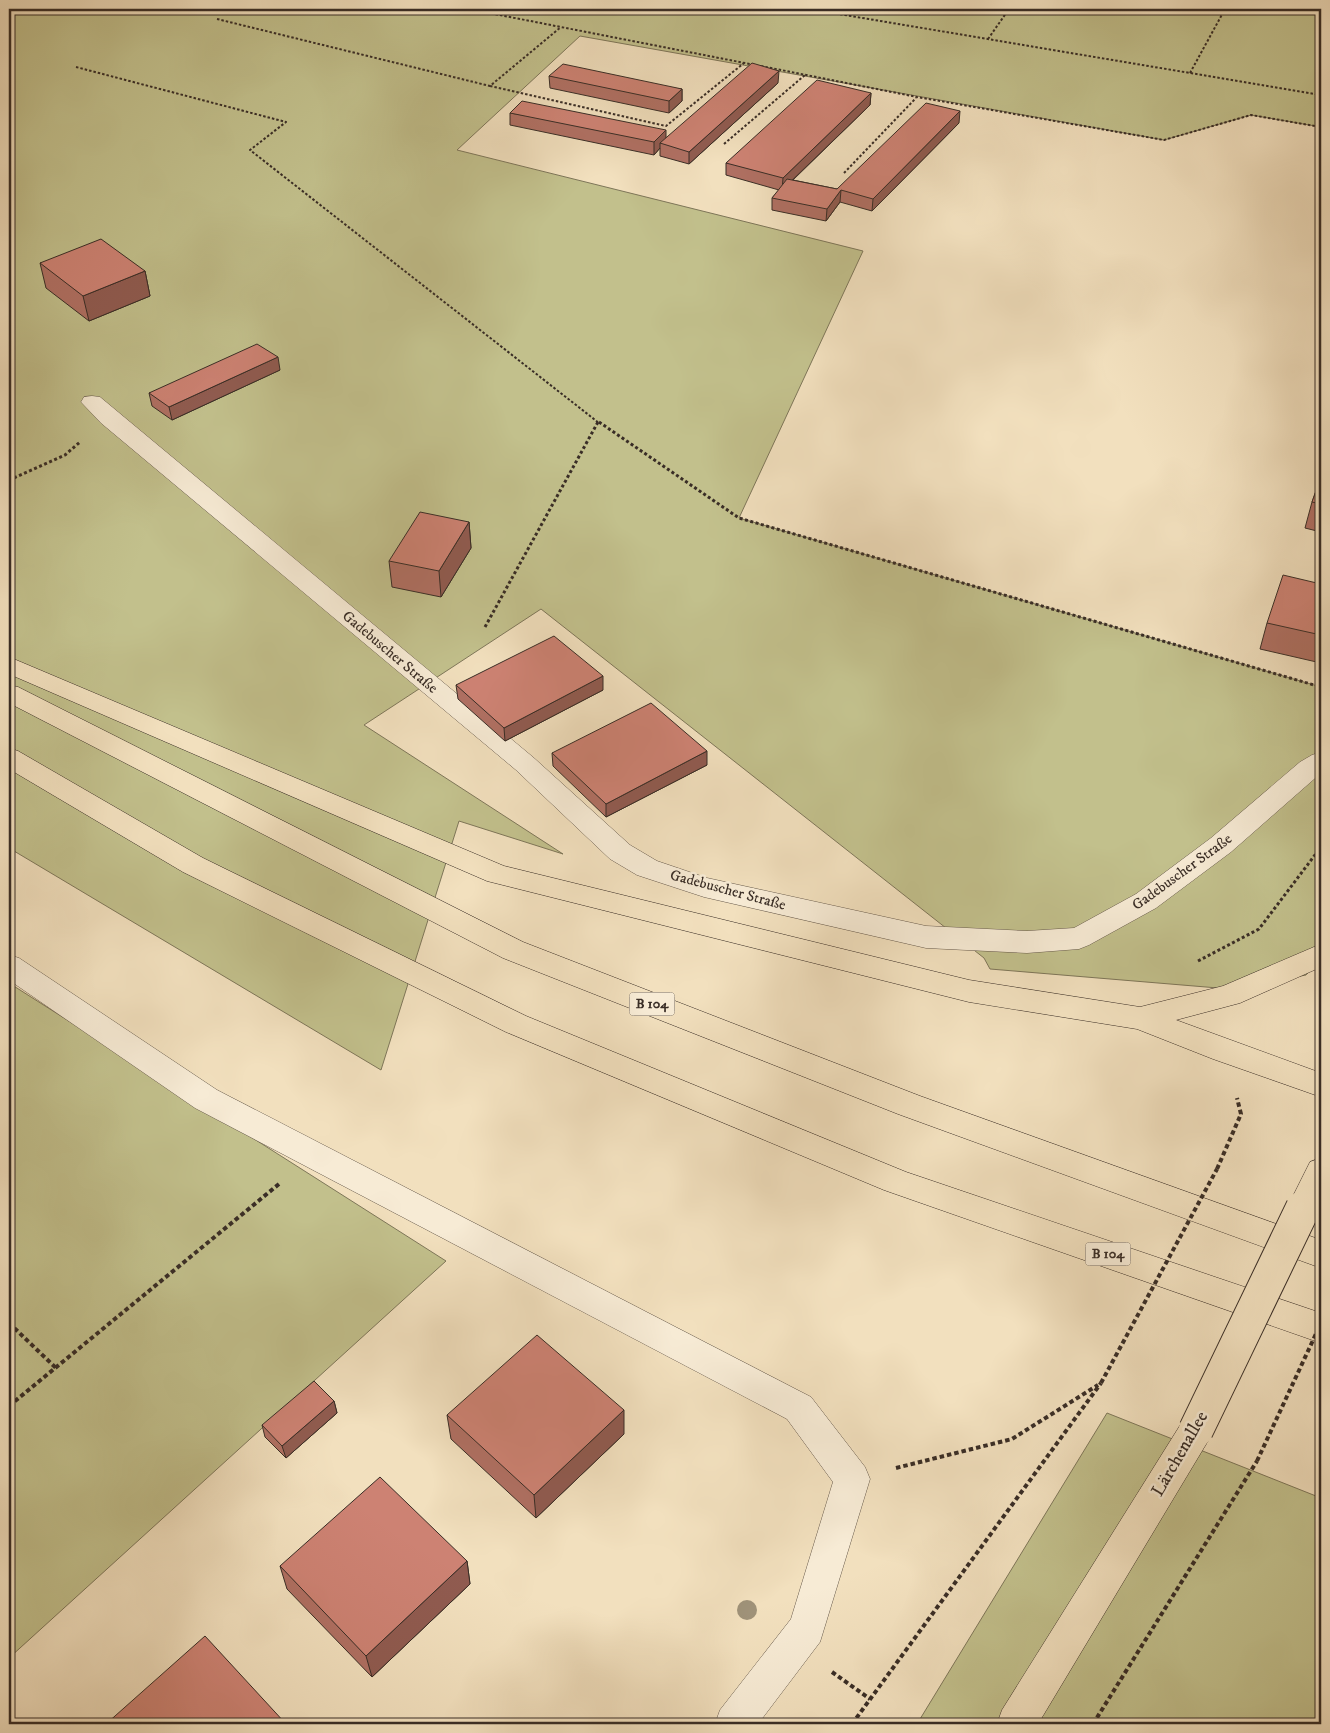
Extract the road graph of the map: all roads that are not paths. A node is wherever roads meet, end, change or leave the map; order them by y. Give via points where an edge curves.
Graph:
1 (101, 410) road end
2 (9, 665) edge
3 (9, 693) edge
4 (9, 757) edge
5 (1321, 761) edge
6 (1321, 955) edge
7 (9, 966) edge
8 (1140, 1018) junction
9 (1321, 1084) edge
10 (1321, 1171) edge
11 (1321, 1254) edge
12 (1321, 1328) edge
13 (734, 1724) edge
14 (1016, 1724) edge

1 - 5 lane, Gadebuscher Straße via 525,764 620,852 647,868 704,887 926,937 1027,942 1079,938 1146,901 1221,845
2 - 8 main road via 498,874 969,991
3 - 11 main road, B 104 via 513,950 909,1105
4 - 12 main road, B 104 via 193,865 516,1024 895,1181
6 - 8 main road via 1230,995
7 - 13 lane via 206,1099 799,1408 852,1479 807,1629
8 - 9 main road
10 - 14 main road, Lärchenallee, bridge via 1196,1430

